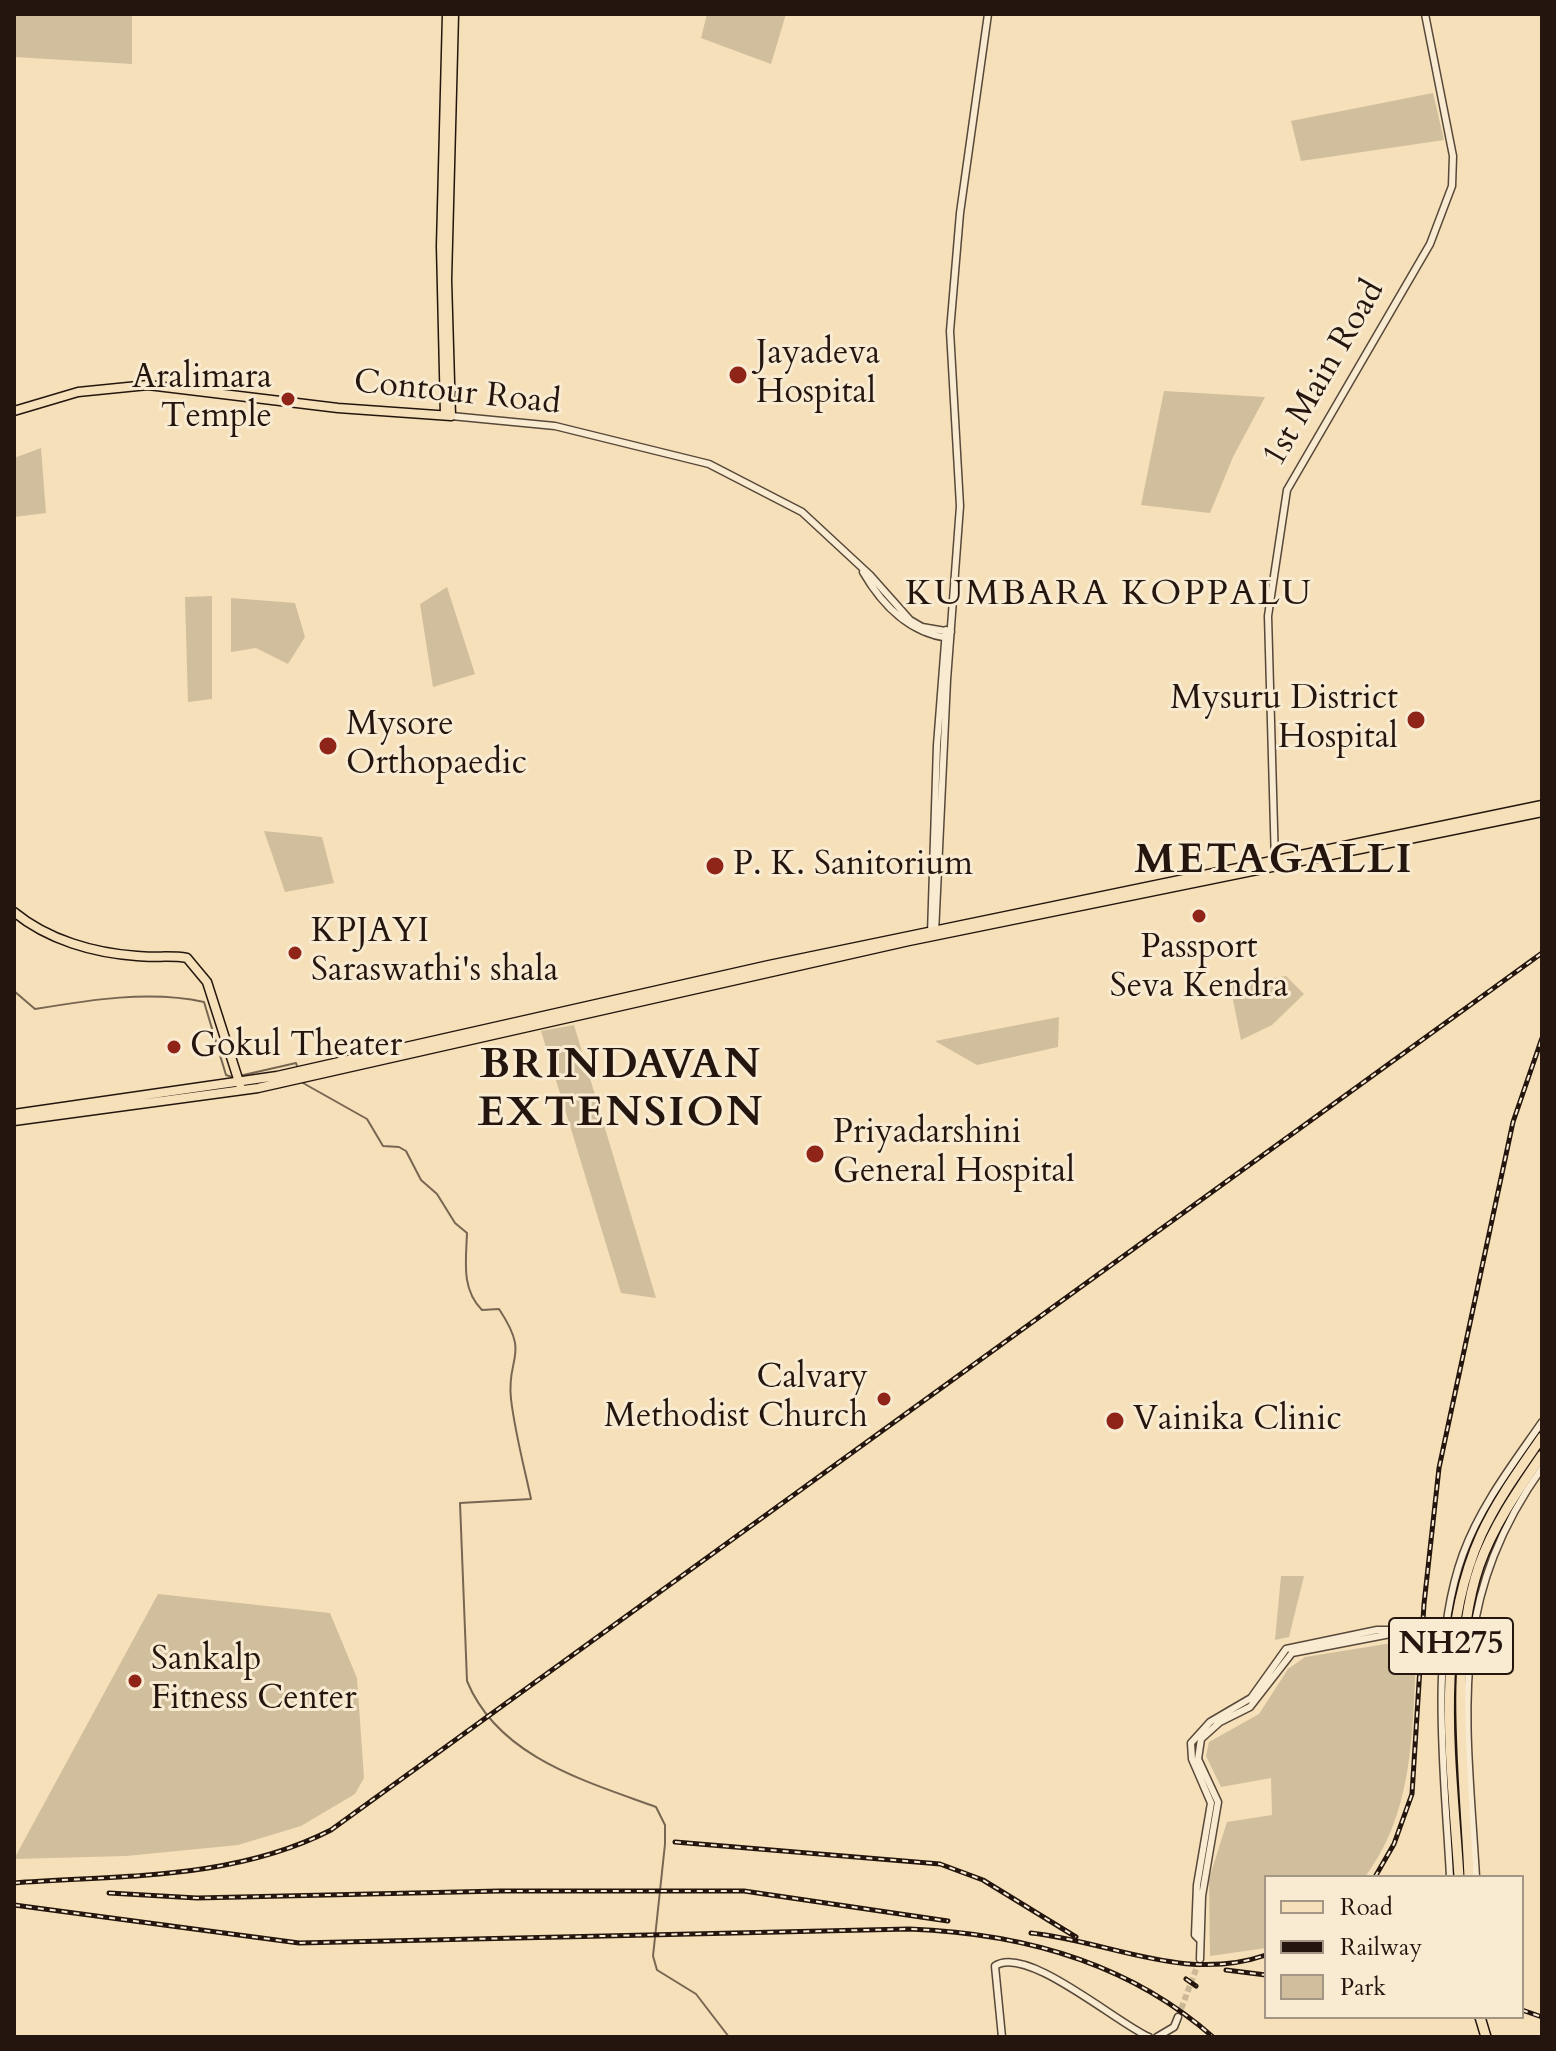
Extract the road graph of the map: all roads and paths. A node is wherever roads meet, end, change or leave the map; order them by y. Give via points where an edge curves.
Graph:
1 (447, 14) edge
2 (454, 14) edge
3 (988, 14) edge
4 (1425, 14) edge
5 (14, 411) edge
6 (448, 415) junction
7 (948, 635) junction
8 (1542, 805) edge
9 (1542, 812) edge
10 (1276, 864) junction
11 (14, 912) edge
12 (933, 934) junction
13 (239, 1081) junction
14 (14, 1114) edge
15 (14, 1121) edge
16 (1542, 1422) edge
17 (1542, 1437) edge
18 (1542, 1455) edge
19 (1542, 1468) edge
20 (1413, 1630) dead end
21 (1428, 1631) dead end
22 (1448, 1632) junction
23 (1450, 1875) edge
24 (1459, 1875) edge
25 (1469, 1875) edge
26 (1476, 1875) edge
27 (1200, 1959) tunnel mouth
28 (1178, 2017) tunnel mouth
29 (1174, 2027) junction
30 (1144, 2035) edge
31 (1002, 2037) edge
32 (1157, 2037) edge
33 (1170, 2037) edge

1 - 6 main road via 441,246
2 - 6 main road
3 - 7 street via 960,213 950,331 960,506
4 - 10 street, 1st Main Road via 1453,156 1452,186 1430,244 1287,490 1268,616
5 - 6 main road, Contour Road via 78,392 148,385
6 - 7 street, Contour Road via 555,426 701,461 802,512 913,622
7 - 12 street
8 - 10 main road
9 - 10 main road
10 - 12 main road
11 - 13 main road via 45,932 92,949 187,958 207,982
12 - 13 main road via 299,1075
13 - 14 main road
13 - 15 main road
16 - 22 street via 1471,1536 1453,1588
17 - 22 highway, NH275 via 1480,1536
18 - 25 highway, NH275 via 1493,1535 1479,1566 1466,1621 1461,1672
19 - 26 street via 1501,1536 1467,1654
20 - 27 street via 1355,1633 1286,1649 1251,1698 1191,1743 1192,1759 1211,1803 1196,1896
21 - 22 street
22 - 23 street
22 - 24 highway, NH275
28 - 29 street
29 - 32 street
29 - 33 street
30 - 31 street via 1049,1973 998,1963

